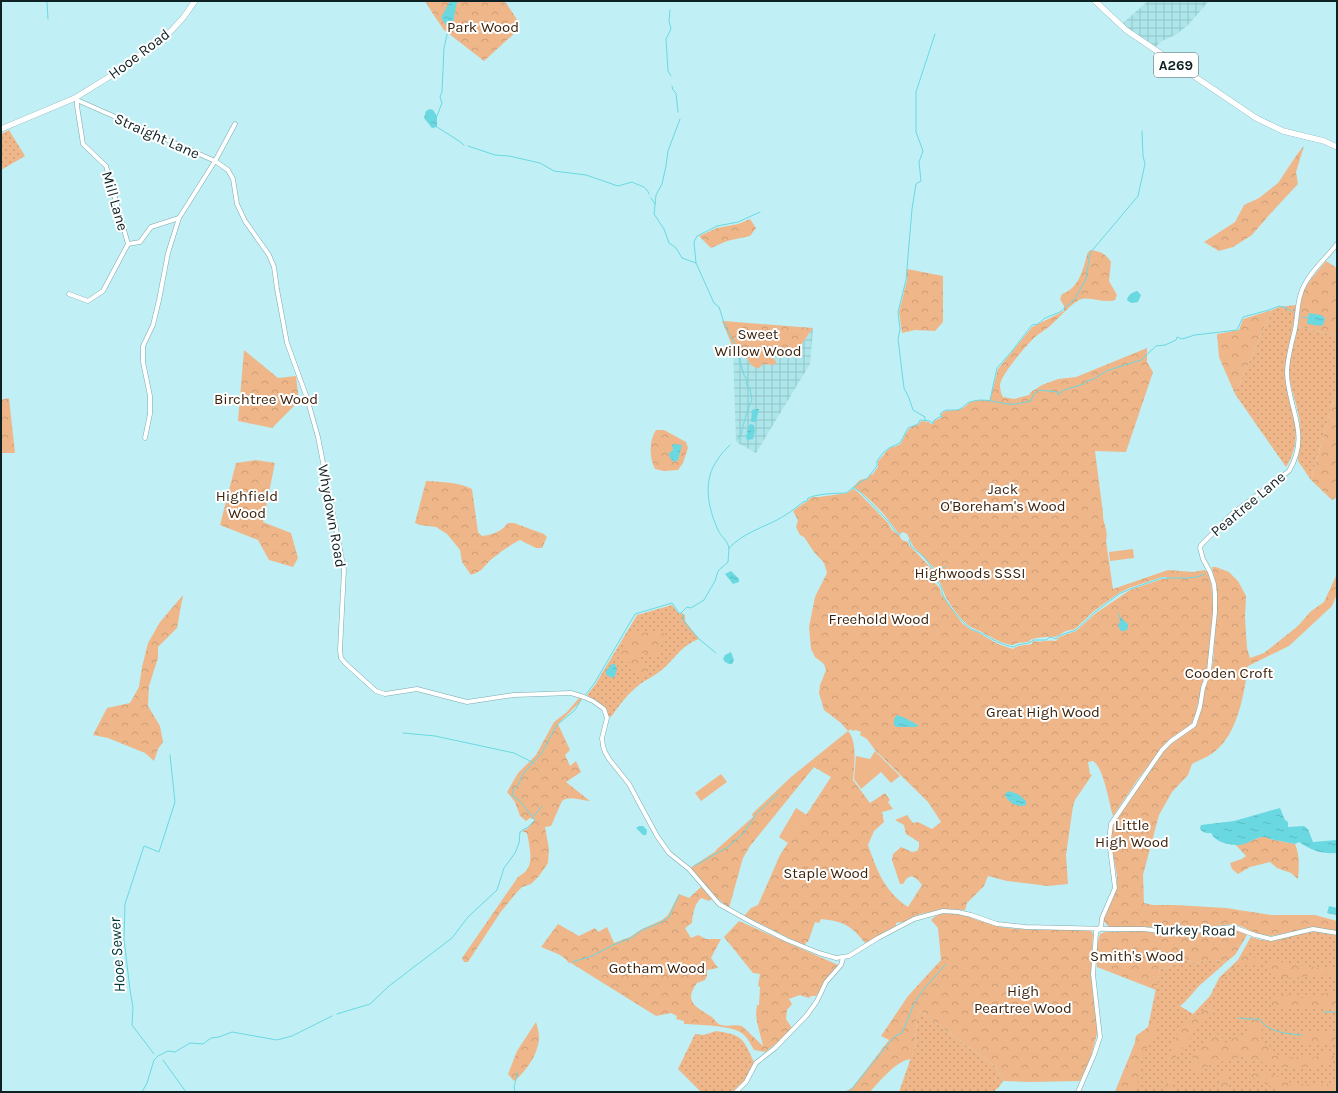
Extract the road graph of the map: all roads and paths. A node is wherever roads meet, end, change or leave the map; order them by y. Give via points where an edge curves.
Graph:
1 (195, 1) edge
2 (1095, 1) edge
3 (76, 99) junction
4 (235, 124) dead end
5 (1, 130) edge
6 (1337, 147) edge
7 (215, 161) junction
8 (234, 179) joint
9 (179, 218) junction
10 (128, 244) junction
11 (1337, 244) edge
12 (69, 294) dead end
13 (145, 438) dead end
14 (1099, 929) junction
15 (1337, 933) edge
16 (843, 958) junction
17 (736, 1092) edge
18 (1078, 1092) edge

1 - 3 main road, Hooe Road via 170,32 125,67
2 - 6 main road, A269 via 1126,30 1256,118 1283,131 1324,141
3 - 5 main road, Hooe Road
3 - 7 street, Straight Lane
3 - 10 street, Mill Lane via 83,144 106,166
4 - 7 street
7 - 8 street, Straight Lane via 228,170
7 - 9 street
8 - 16 street, Whydown Road via 237,204 274,266 287,343 318,437 344,570 341,658 376,691 385,694 417,689 467,702 514,695 571,694 593,701 604,709 606,714 602,738 609,759 629,784 669,853 689,869 719,904 793,942 819,953
9 - 10 street via 151,227 140,242
9 - 13 street via 168,253 153,325 143,346 143,362 150,396 150,414
10 - 12 street, Mill Lane via 103,291 88,301
11 - 14 street, Peartree Lane via 1312,272 1300,294 1287,370 1298,423 1296,457 1289,471 1232,514 1201,545 1203,559 1214,584 1215,612 1209,671 1200,707 1194,725 1162,750 1111,824 1109,840 1115,888
14 - 15 street, Turkey Road via 1144,928 1184,932 1233,928 1271,939 1313,929
14 - 16 street via 997,924 971,914 943,911 914,919
14 - 18 street, Peartree Lane via 1096,932 1094,974 1101,1032
16 - 17 street via 841,965 826,982 807,1015 775,1048 756,1062 746,1082

